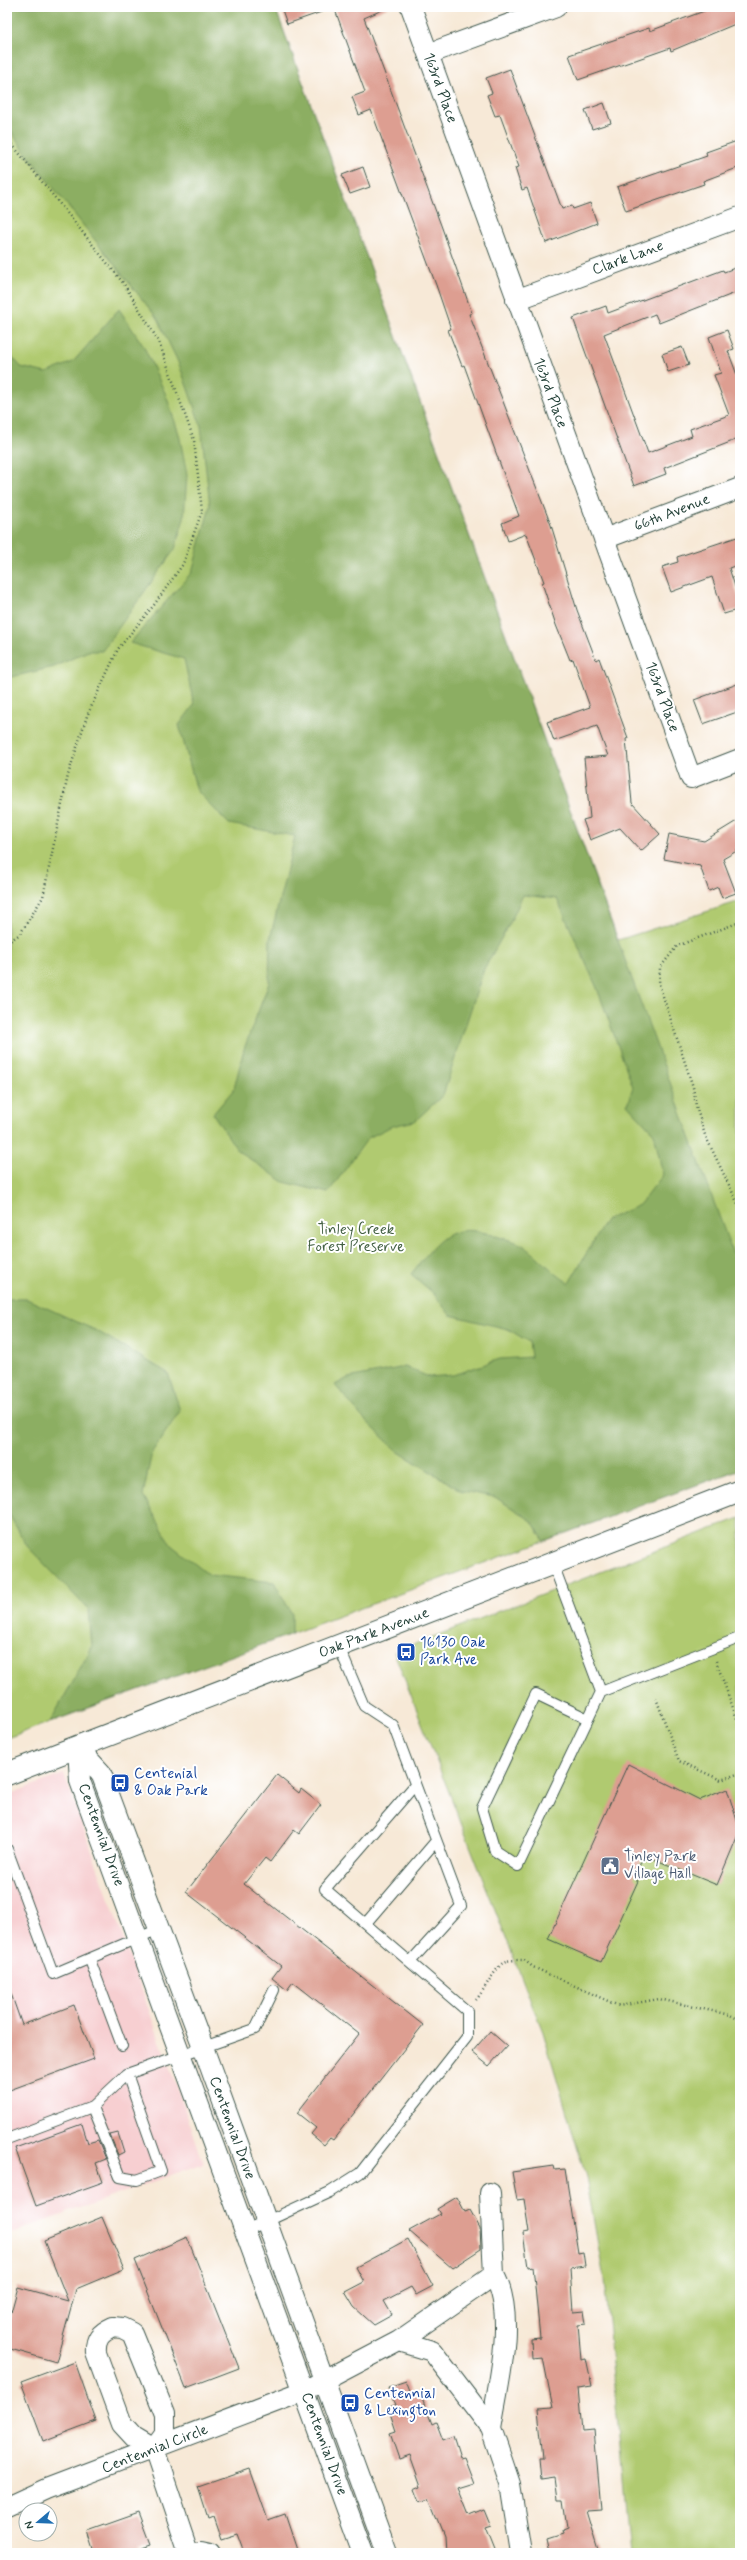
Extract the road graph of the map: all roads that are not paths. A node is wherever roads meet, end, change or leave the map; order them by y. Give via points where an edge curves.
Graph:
1 (410, 7) edge
2 (556, 7) edge
3 (428, 54) junction
4 (740, 217) edge
5 (516, 300) junction
6 (740, 488) edge
7 (604, 539) junction
8 (740, 759) edge
9 (740, 1491) edge
10 (553, 1564) junction
11 (740, 1641) edge
12 (339, 1647) junction
13 (601, 1692) junction
14 (588, 1719) junction
15 (78, 1748) junction
16 (7, 1774) edge
17 (415, 1785) junction
18 (436, 1841) junction
19 (7, 1849) edge
20 (366, 1923) junction
21 (159, 1930) junction
22 (139, 1939) junction
23 (90, 1960) junction
24 (411, 1961) junction
25 (274, 1990) dead end
26 (122, 2046) dead end
27 (203, 2046) junction
28 (181, 2054) junction
29 (127, 2074) junction
30 (92, 2107) junction
31 (7, 2139) edge
32 (490, 2193) dead end
33 (266, 2222) junction
34 (246, 2231) junction
35 (494, 2275) junction
36 (399, 2342) junction
37 (325, 2381) junction
38 (304, 2391) junction
39 (491, 2428) junction
40 (154, 2449) junction
41 (7, 2507) edge
42 (189, 2553) edge
43 (210, 2553) edge
44 (363, 2553) edge
45 (387, 2553) edge
46 (521, 2553) edge

1 - 3 street, 163rd Place
2 - 3 street
3 - 5 street, 163rd Place
4 - 5 street, Clark Lane
5 - 7 street, 163rd Place
6 - 7 street, 66th Avenue
7 - 8 street, 163rd Place via 691,778
9 - 10 street, Oak Park Avenue
10 - 12 street, Oak Park Avenue
10 - 13 lane
11 - 13 lane via 739,1638
12 - 15 street, Oak Park Avenue
12 - 17 lane via 364,1706 393,1725
13 - 14 lane
14 - 14 lane via 525,1852 518,1866 495,1851 482,1808 536,1694
15 - 16 street, Oak Park Avenue
15 - 21 street, Centennial Drive via 101,1773
15 - 22 street, Centennial Drive via 80,1780
17 - 18 lane
17 - 20 lane via 325,1889
18 - 20 lane
18 - 24 lane via 461,1906
19 - 23 lane via 53,1974
20 - 24 lane
21 - 22 lane
21 - 27 street, Centennial Drive
22 - 23 lane
22 - 28 street, Centennial Drive
23 - 26 lane
24 - 33 lane via 467,2011 467,2037 360,2173 330,2192
25 - 27 lane via 255,2028
27 - 28 lane
27 - 33 street, Centennial Drive
28 - 29 lane
28 - 34 street, Centennial Drive
29 - 30 lane
29 - 30 lane via 161,2171 137,2180 120,2177
30 - 31 lane
32 - 35 street
33 - 34 lane
33 - 37 street, Centennial Drive
34 - 38 street, Centennial Drive
35 - 36 street, Centennial Circle
35 - 39 street via 502,2288 505,2338
36 - 37 street, Centennial Circle
36 - 39 street via 432,2351
37 - 38 street, Centennial Circle
37 - 45 street, Centennial Drive
38 - 40 street, Centennial Circle
38 - 44 street, Centennial Drive
39 - 46 street via 510,2484
40 - 40 street via 134,2437 122,2424 96,2353 95,2342 103,2332 113,2327 132,2333 165,2414 165,2434
40 - 41 street, Centennial Circle via 46,2489
40 - 42 street
42 - 43 street

